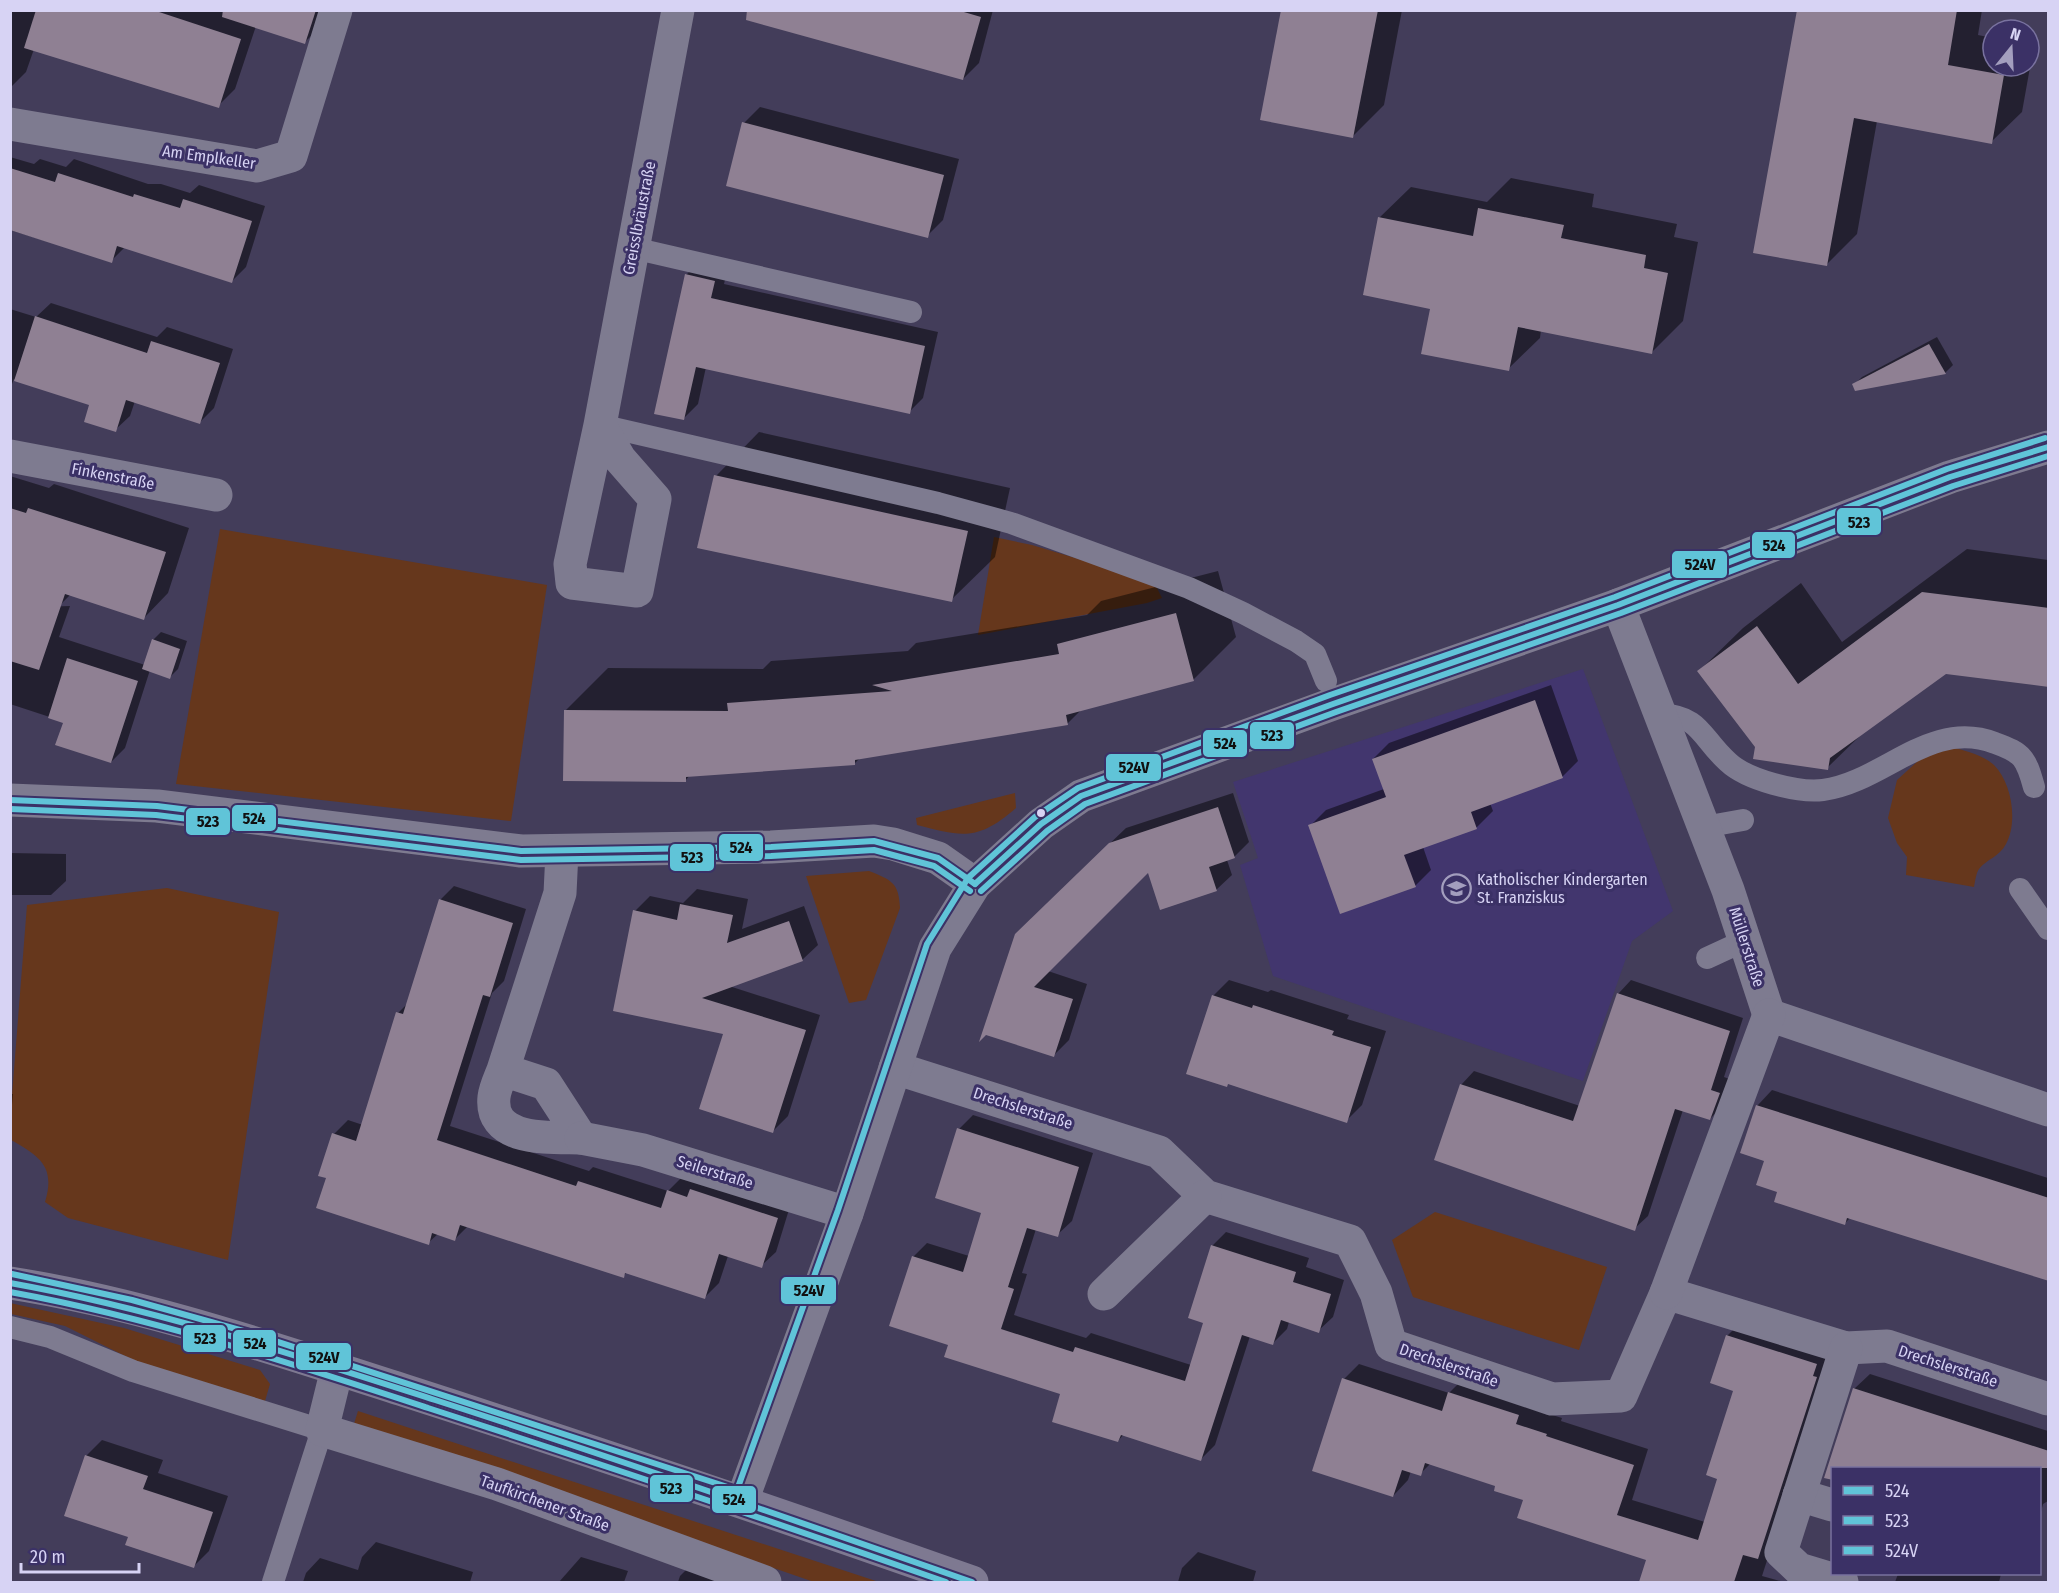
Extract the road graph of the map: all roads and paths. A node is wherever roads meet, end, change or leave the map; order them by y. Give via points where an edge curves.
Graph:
1 (336, 10) edge
2 (678, 10) edge
3 (10, 124) edge
4 (633, 248) junction
5 (911, 312) dead end
6 (600, 425) joint
7 (2049, 447) edge
8 (10, 456) edge
9 (216, 495) dead end
10 (1618, 605) junction
11 (1326, 681) dead end
12 (1661, 714) junction
13 (2034, 787) dead end
14 (10, 800) edge
15 (1743, 820) dead end
16 (1704, 827) junction
17 (562, 852) junction
18 (975, 884) junction
19 (2020, 889) dead end
20 (2049, 929) edge
21 (1746, 940) junction
22 (1707, 958) dead end
23 (1769, 1015) junction
24 (895, 1068) junction
25 (503, 1070) junction
26 (2049, 1110) edge
27 (581, 1138) junction
28 (1205, 1196) junction
29 (847, 1213) junction
30 (10, 1283) edge
31 (1666, 1293) junction
32 (1104, 1294) dead end
33 (10, 1327) edge
34 (1845, 1348) junction
35 (337, 1369) junction
36 (2049, 1399) edge
37 (322, 1430) junction
38 (1799, 1495) junction
39 (742, 1501) junction
40 (1831, 1504) edge
41 (273, 1582) edge
42 (765, 1582) edge
43 (972, 1582) edge
44 (1842, 1582) edge

1 - 3 street, Am Emplkeller via 291,156 257,166
2 - 4 street, Greisslbräustraße
4 - 5 lane
4 - 6 street, Greisslbräustraße
6 - 11 lane via 1011,523 1189,588 1243,613 1315,654
7 - 10 street via 1950,477
8 - 9 street, Finkenstraße
10 - 12 street, Müllerstraße
10 - 18 street via 1081,796 1041,824
12 - 13 lane via 1690,720 1730,765 1791,789 1823,790 1858,780 1935,741 1961,735 2015,750 2027,761
12 - 16 street, Müllerstraße
14 - 17 street via 157,806 521,851
15 - 16 lane
16 - 21 street, Müllerstraße
17 - 18 street via 874,841 938,858
17 - 25 street, Seilerstraße via 560,894
18 - 24 street via 935,948
19 - 20 lane
21 - 22 lane
21 - 23 street, Müllerstraße
23 - 26 street
23 - 31 street, Drechslerstraße
24 - 28 street, Drechslerstraße via 1159,1152
24 - 29 street
25 - 27 street via 546,1084
25 - 27 street, Seilerstraße via 494,1098 497,1114 510,1130 532,1136
27 - 29 street, Seilerstraße via 643,1150
28 - 31 street, Drechslerstraße via 1350,1241 1376,1293 1391,1345 1552,1399 1621,1396
28 - 32 street
29 - 39 street
30 - 35 main road via 130,1309
31 - 34 street, Drechslerstraße
33 - 37 lane, Taufkirchener Straße via 50,1336 133,1371
34 - 36 street, Drechslerstraße via 1887,1346
34 - 38 street
35 - 37 street
35 - 39 main road
37 - 41 lane
37 - 42 street, Taufkirchener Straße via 497,1484
38 - 40 street
38 - 44 street via 1781,1552 1799,1569
39 - 43 main road

